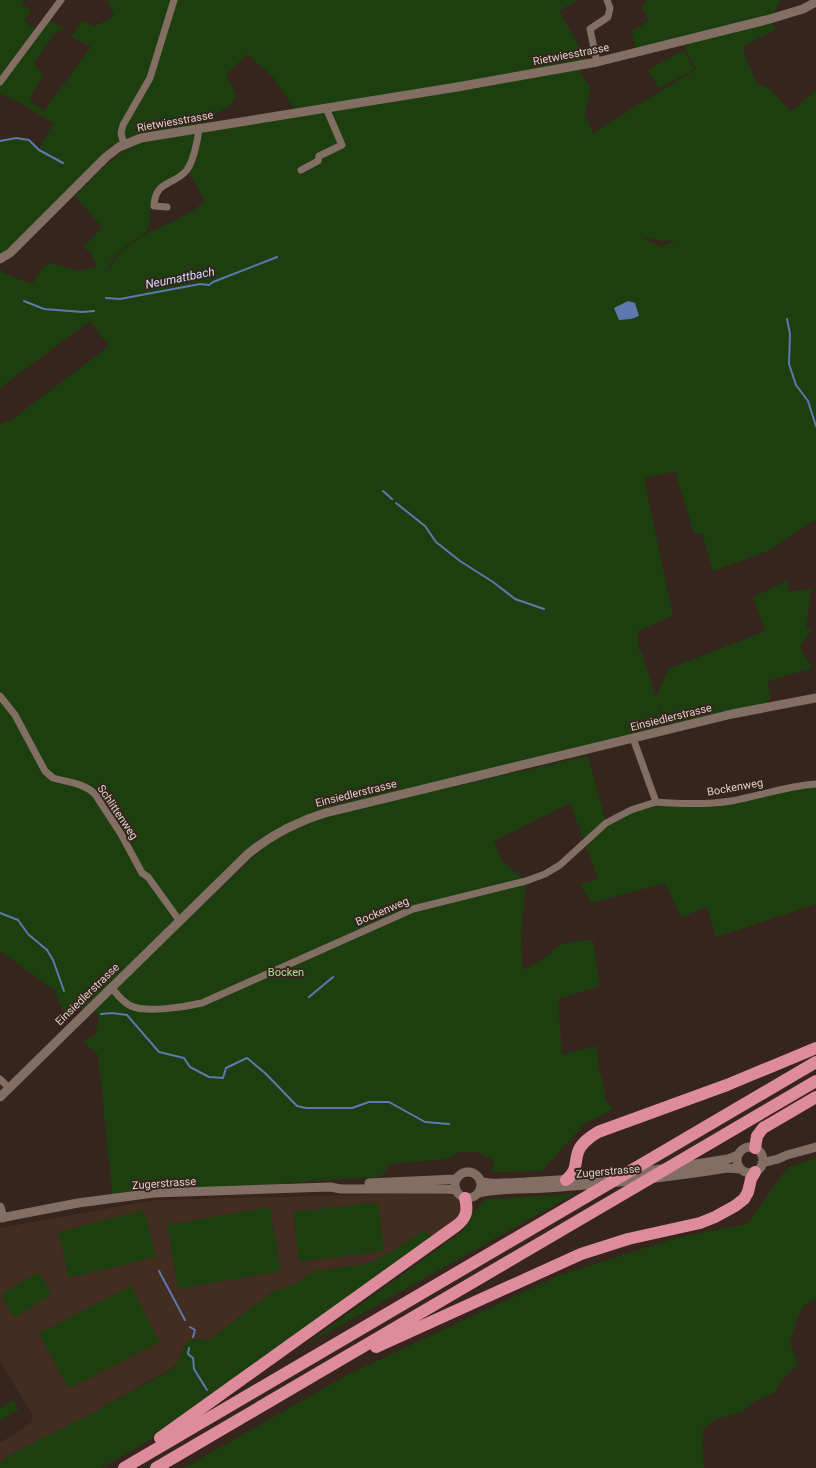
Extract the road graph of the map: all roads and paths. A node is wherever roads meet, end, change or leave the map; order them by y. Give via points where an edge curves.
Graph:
1 (61, 0) edge
2 (174, 0) edge
3 (607, 0) edge
4 (816, 2) edge
5 (597, 62) junction
6 (0, 82) edge
7 (326, 108) junction
8 (199, 128) junction
9 (124, 144) junction
10 (301, 170) dead end
11 (166, 207) dead end
12 (0, 259) edge
13 (0, 696) edge
14 (816, 698) edge
15 (633, 738) junction
16 (816, 784) edge
17 (656, 802) junction
18 (180, 920) junction
19 (111, 987) junction
20 (816, 1048) edge
21 (816, 1062) edge
22 (0, 1079) edge
23 (816, 1081) edge
24 (8, 1088) junction
25 (0, 1096) edge
26 (816, 1097) edge
27 (816, 1147) edge
28 (738, 1155) junction
29 (759, 1160) junction
30 (740, 1169) junction
31 (456, 1179) junction
32 (566, 1180) junction
33 (480, 1181) junction
34 (330, 1187) junction
35 (478, 1193) junction
36 (461, 1194) junction
37 (0, 1207) edge
38 (1, 1218) edge
39 (314, 1375) junction
40 (118, 1468) edge
41 (124, 1468) edge
42 (156, 1468) edge

1 - 6 street
2 - 9 street via 150,78 122,125
3 - 5 street via 610,8 608,17 590,29
4 - 5 main road, Rietwiesstrasse via 803,9 762,22
5 - 7 main road, Rietwiesstrasse
7 - 8 main road, Rietwiesstrasse
7 - 10 street via 342,145 320,156 318,161
8 - 9 main road, Rietwiesstrasse via 152,135
8 - 11 street via 198,141 188,169 159,188 154,196 154,206
9 - 12 main road, Rietwiesstrasse via 99,163 14,249
13 - 18 street, Schlittenweg via 15,715 44,771 53,778 83,786 94,794 121,834 142,873 148,877
14 - 15 main road, Einsiedlerstrasse via 732,714
15 - 17 street
15 - 18 main road, Einsiedlerstrasse via 304,820 259,845
16 - 17 street, Bockenweg via 708,804
17 - 19 street, Bockenweg via 631,810 606,823 560,865 545,874 413,909 202,1002 190,1006 140,1009 124,1002
18 - 19 main road, Einsiedlerstrasse
19 - 24 main road, Einsiedlerstrasse
20 - 32 highway via 717,1089 598,1132 583,1144 578,1154 576,1169
21 - 41 highway
22 - 24 street
23 - 39 highway
24 - 25 main road, Einsiedlerstrasse
26 - 29 highway via 764,1128 757,1136
27 - 29 main road, Zugerstrasse via 778,1159
28 - 29 main road, Zugerstrasse via 747,1147
28 - 30 main road
28 - 32 main road, Zugerstrasse via 691,1165
29 - 30 main road, Zugerstrasse via 747,1172
29 - 39 highway via 744,1199 715,1217 581,1254
30 - 35 main road, Zugerstrasse via 727,1168 627,1182
31 - 33 main road, Zugerstrasse via 469,1172 476,1175
31 - 34 main road, Zugerstrasse via 341,1184
31 - 36 main road via 455,1187
32 - 33 main road, Zugerstrasse via 497,1183
33 - 35 main road
34 - 36 main road, Zugerstrasse via 446,1189
34 - 38 main road, Zugerstrasse via 154,1193
35 - 36 main road, Zugerstrasse via 471,1197
36 - 40 highway via 467,1208 466,1215 456,1226
37 - 38 main road
39 - 42 highway

